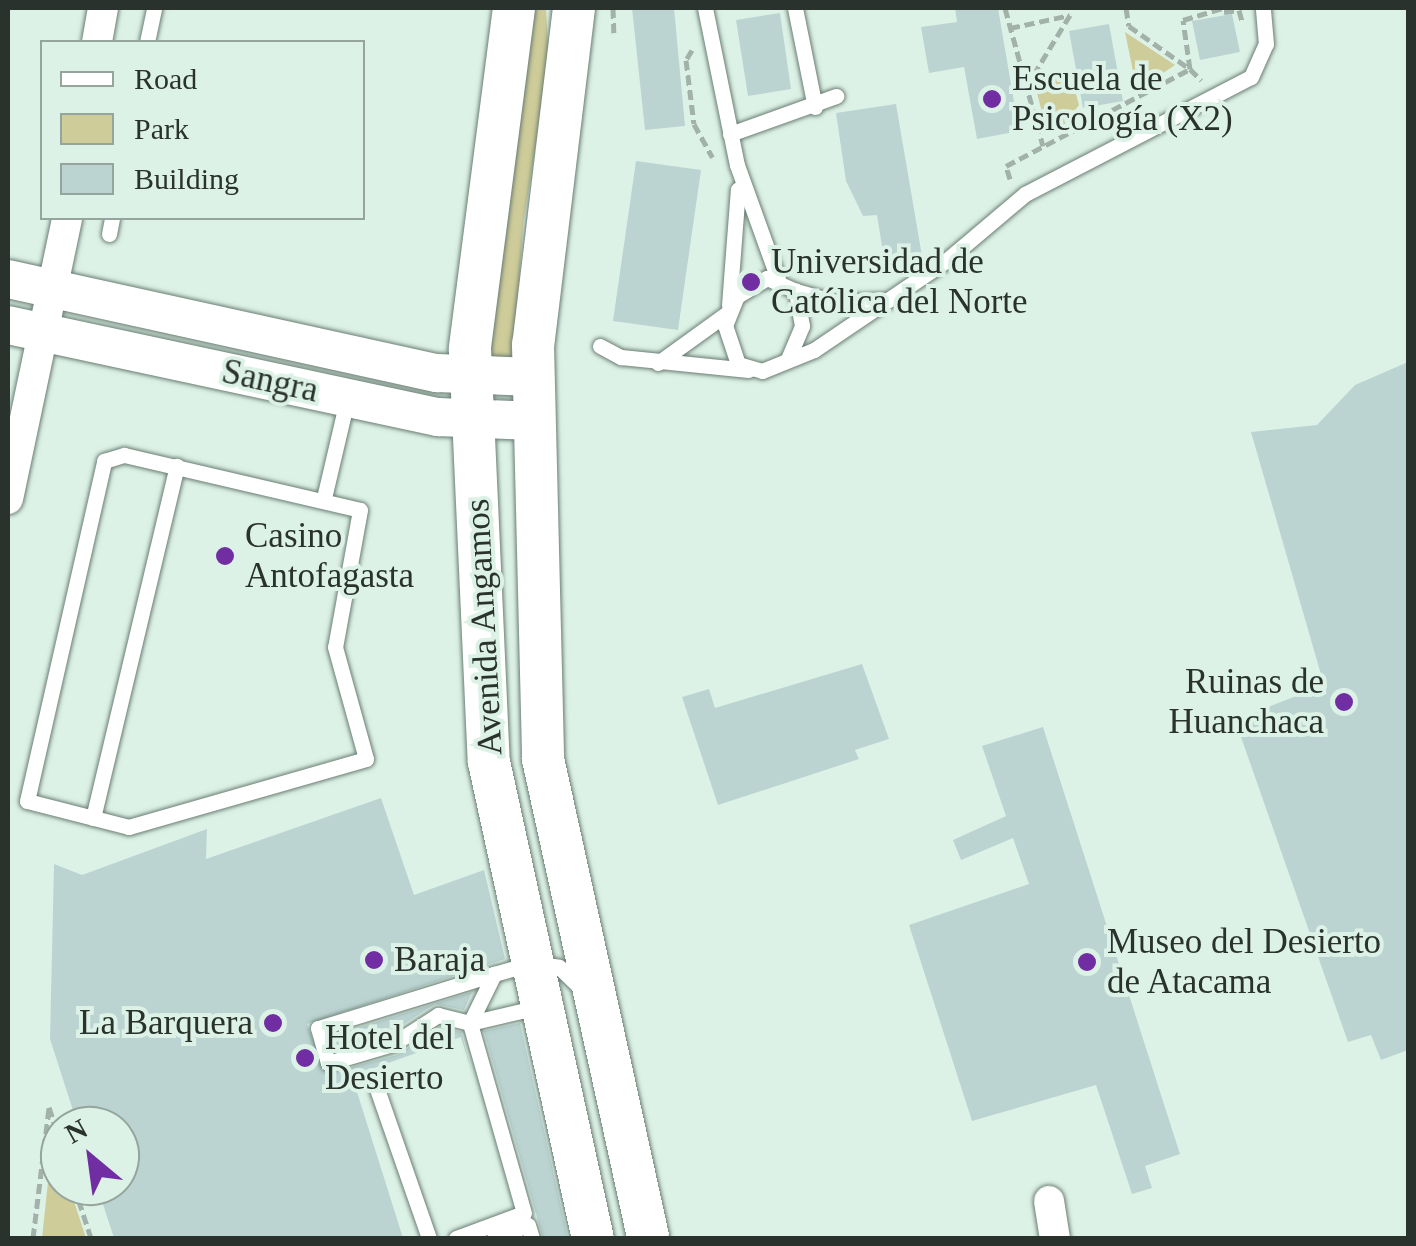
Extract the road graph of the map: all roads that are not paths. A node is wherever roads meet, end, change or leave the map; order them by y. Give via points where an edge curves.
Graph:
1 (103, 8) edge
2 (154, 8) edge
3 (514, 8) edge
4 (574, 8) edge
5 (706, 8) edge
6 (796, 8) edge
7 (1263, 8) edge
8 (97, 40) edge
9 (147, 40) edge
10 (836, 96) dead end
11 (815, 107) junction
12 (730, 134) junction
13 (736, 165) junction
14 (67, 220) edge
15 (8, 279) edge
16 (778, 279) junction
17 (55, 289) junction
18 (796, 291) junction
19 (888, 300) junction
20 (728, 310) junction
21 (8, 325) edge
22 (45, 333) junction
23 (600, 346) dead end
24 (788, 359) junction
25 (658, 363) junction
26 (749, 370) junction
27 (471, 375) junction
28 (533, 377) junction
29 (347, 398) junction
30 (474, 418) junction
31 (535, 421) junction
32 (176, 466) junction
33 (324, 498) junction
34 (8, 499) edge
35 (92, 818) junction
36 (513, 969) junction
37 (596, 1002) junction
38 (542, 1006) junction
39 (470, 1023) junction
40 (376, 1086) dead end
41 (1049, 1202) dead end
42 (428, 1238) edge
43 (456, 1238) edge
44 (494, 1238) edge
45 (532, 1238) edge
46 (593, 1238) edge
47 (648, 1238) edge
48 (1056, 1238) edge

1 - 8 street
2 - 9 lane
3 - 27 main road, Avenida Angamos
4 - 28 main road, Avenida Angamos
5 - 12 lane
6 - 11 lane
7 - 19 lane via 1266,44 1251,77 1025,194
10 - 11 lane
11 - 12 lane
12 - 13 lane
13 - 16 lane
13 - 20 lane via 739,243
14 - 17 street
15 - 17 street, Sangra
16 - 18 lane
16 - 20 lane via 757,282
17 - 22 street
17 - 27 street, Sangra
18 - 19 lane via 834,302
18 - 24 lane via 802,326
19 - 24 lane via 814,350
20 - 25 lane
20 - 26 lane via 730,357
21 - 22 street, Sangra
22 - 29 street, Sangra
22 - 34 street
23 - 25 lane
24 - 26 lane
25 - 26 lane
27 - 28 street, Sangra
27 - 30 main road, Avenida Angamos
28 - 31 main road, Avenida Angamos
29 - 30 street, Sangra
29 - 33 lane
30 - 31 street, Sangra
30 - 36 main road, Avenida Angamos via 488,762
31 - 37 main road, Avenida Angamos via 543,759
32 - 33 lane
32 - 35 lane
32 - 35 lane via 124,454 104,461 28,801
33 - 35 lane via 360,510 335,648 366,759 129,827
36 - 37 lane via 558,967
36 - 38 main road, Avenida Angamos
36 - 39 lane
36 - 39 lane via 318,1028 328,1063 393,1044 438,1014
37 - 47 main road, Avenida Angamos
38 - 39 lane
38 - 46 main road, Avenida Angamos
39 - 43 lane via 524,1213
40 - 42 lane
41 - 48 street
44 - 45 lane via 528,1225

